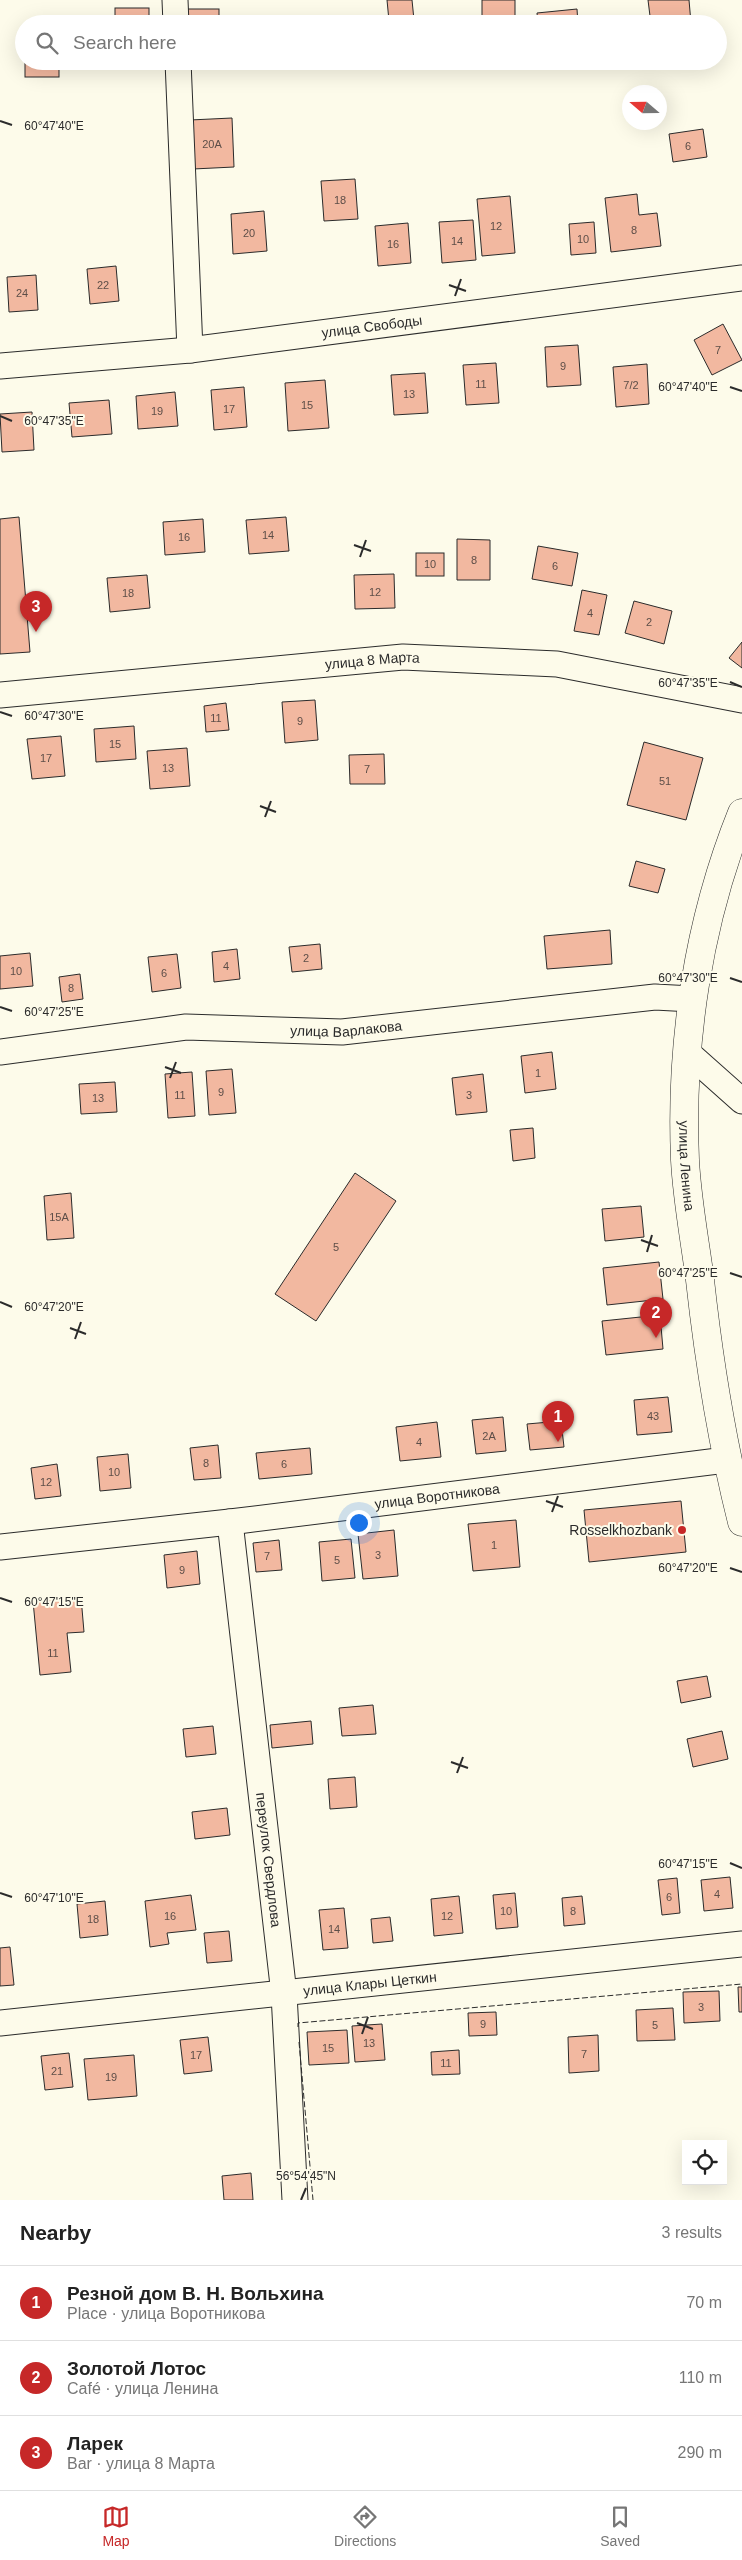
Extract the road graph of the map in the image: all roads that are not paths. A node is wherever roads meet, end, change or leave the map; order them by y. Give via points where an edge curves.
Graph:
1 (175, 0) edge
2 (176, 15) edge
3 (178, 70) edge
4 (742, 278) edge
5 (190, 350) junction
6 (0, 366) edge
7 (0, 695) edge
8 (742, 700) edge
9 (742, 812) edge
10 (692, 999) junction
11 (0, 1052) edge
12 (687, 1052) junction
13 (742, 1101) edge
14 (726, 1460) junction
15 (230, 1522) junction
16 (742, 1522) edge
17 (0, 1547) edge
18 (742, 1944) edge
19 (284, 1994) junction
20 (0, 2023) edge
21 (295, 2200) edge

1 - 2 street
3 - 5 street
4 - 5 street, улица Свободы
5 - 6 street, улица Свободы
7 - 8 street, улица 8 Марта via 403,657 557,664
9 - 10 main road, улица Ленина via 712,904
10 - 11 street, улица Варлакова via 655,997 342,1032 186,1027
10 - 12 main road, улица Ленина
12 - 13 street
12 - 14 main road, улица Ленина via 685,1161 704,1322
14 - 15 street, улица Воротникова
14 - 16 main road, улица Ленина
15 - 17 street, улица Воротникова
15 - 19 street, переулок Свердлова
18 - 19 street, улица Клары Цеткин
19 - 20 street, улица Клары Цеткин
19 - 21 street, переулок Свердлова

